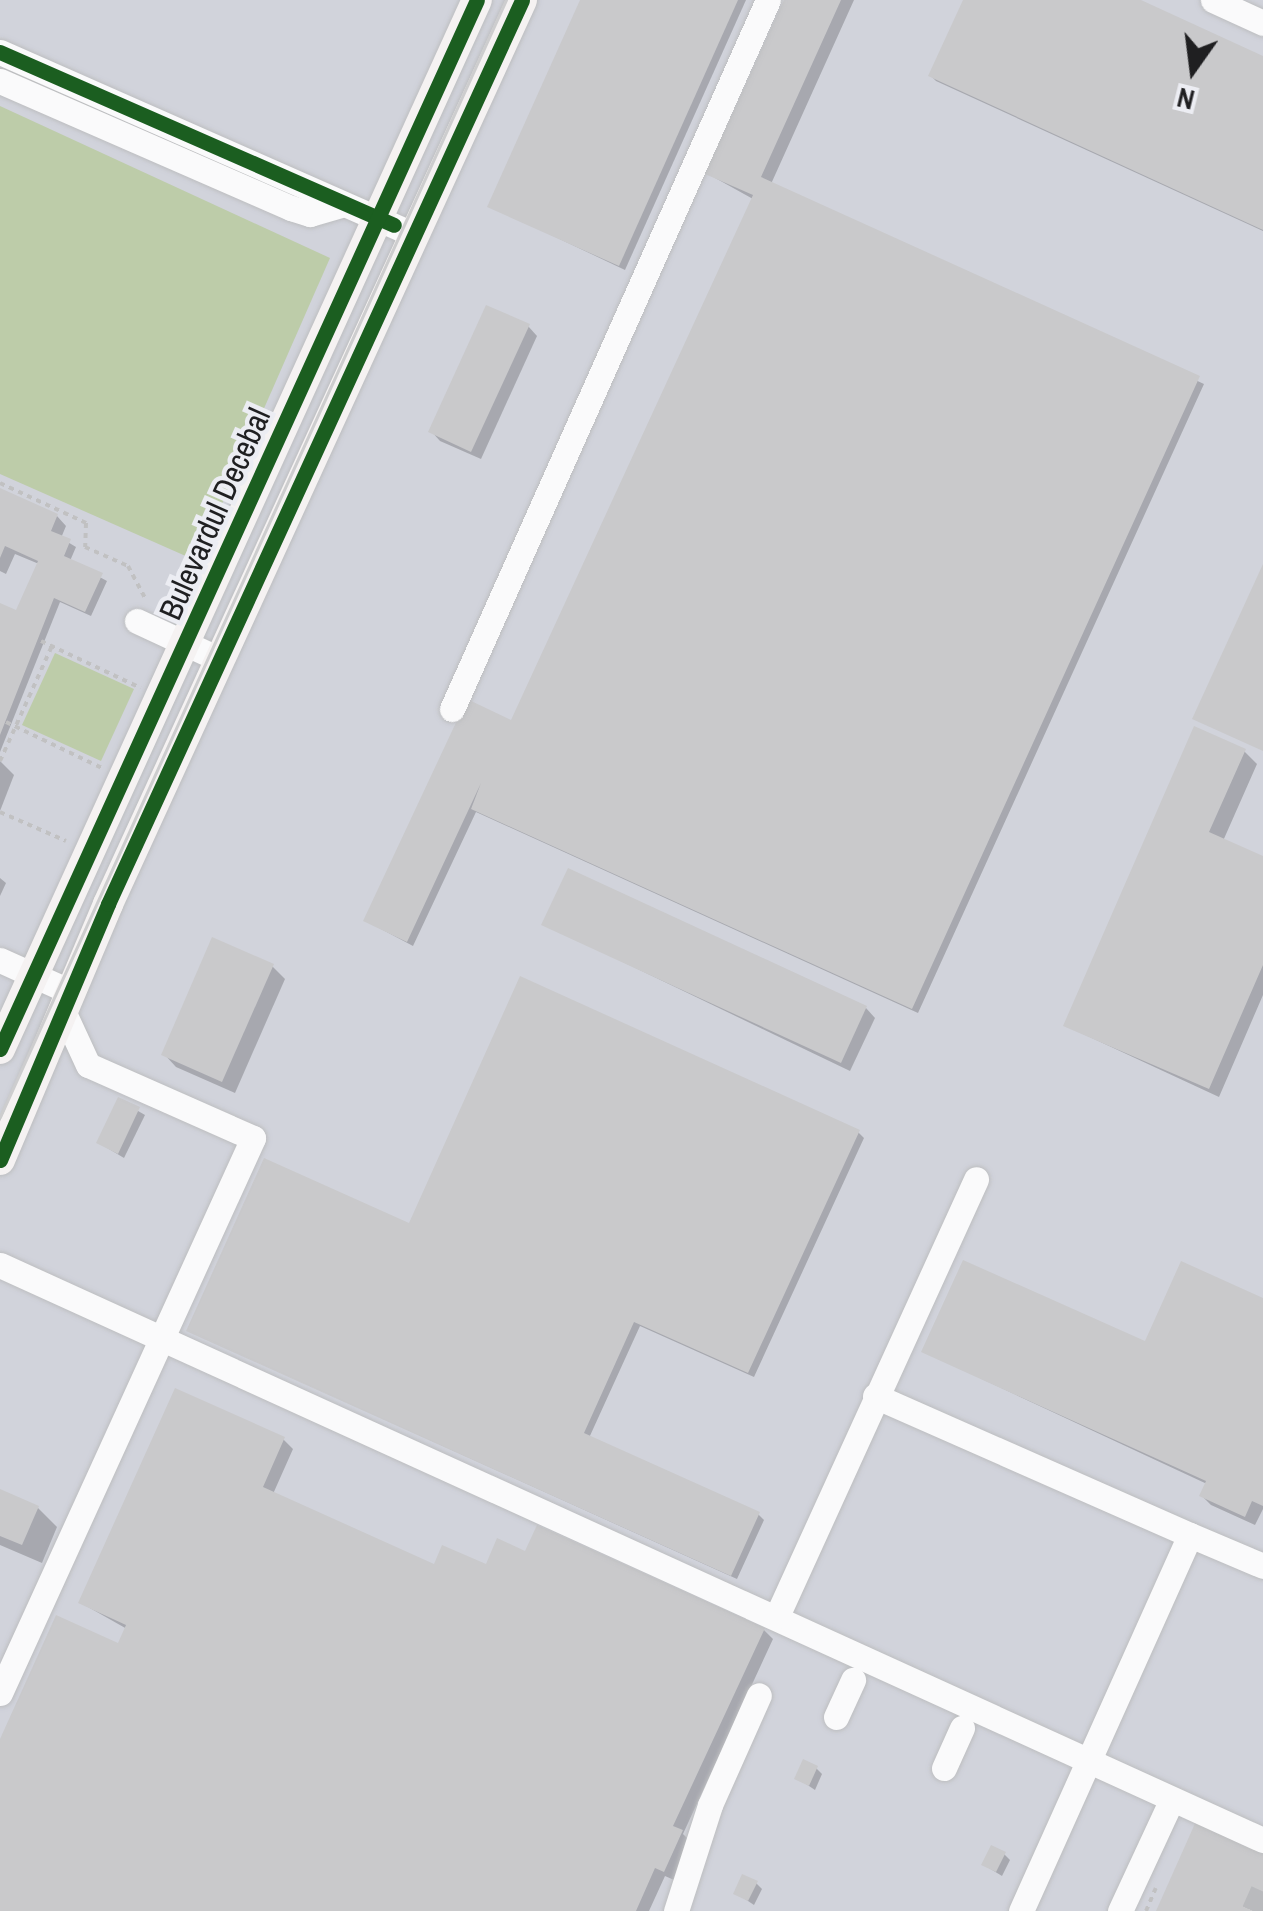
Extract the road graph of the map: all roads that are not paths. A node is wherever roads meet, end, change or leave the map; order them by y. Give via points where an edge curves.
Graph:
1 (478, 0) edge
2 (522, 0) edge
3 (768, 0) edge
4 (1212, 0) edge
5 (1263, 23) edge
6 (0, 52) edge
7 (0, 81) edge
8 (344, 204) junction
9 (379, 219) junction
10 (412, 234) junction
11 (142, 610) road end
12 (186, 644) junction
13 (219, 659) junction
14 (452, 709) dead end
15 (0, 960) edge
16 (34, 975) junction
17 (67, 1001) junction
18 (0, 1049) edge
19 (0, 1160) edge
20 (976, 1179) dead end
21 (0, 1265) edge
22 (162, 1340) junction
23 (875, 1396) junction
24 (1190, 1535) junction
25 (1263, 1566) edge
26 (777, 1616) junction
27 (853, 1680) dead end
28 (0, 1694) edge
29 (759, 1695) dead end
30 (836, 1717) dead end
31 (962, 1728) dead end
32 (944, 1768) dead end
33 (1085, 1769) junction
34 (1168, 1808) junction
35 (1263, 1832) edge
36 (1263, 1840) edge
37 (676, 1911) edge
38 (1021, 1911) edge
39 (1120, 1911) edge

1 - 9 main road, Bulevardul Decebal
2 - 10 main road, Bulevardul Decebal
3 - 14 street
4 - 5 street
6 - 8 street
7 - 8 street via 291,208 310,214
8 - 9 street
9 - 10 street
9 - 12 main road, Bulevardul Decebal
10 - 13 main road, Bulevardul Decebal
11 - 12 street
12 - 13 street
12 - 16 main road, Bulevardul Decebal
13 - 17 main road, Bulevardul Decebal
15 - 16 street
16 - 17 street
16 - 18 main road, Bulevardul Decebal
17 - 19 main road, Bulevardul Decebal
17 - 22 street via 88,1064 254,1138
20 - 23 street
21 - 22 street
22 - 26 street
22 - 28 street
23 - 24 street
23 - 26 street
24 - 25 street
24 - 33 street
26 - 33 street
27 - 30 street
29 - 37 street via 710,1805
31 - 32 street
33 - 34 street
33 - 38 street
34 - 35 street via 1190,1797
34 - 36 street
34 - 39 street

